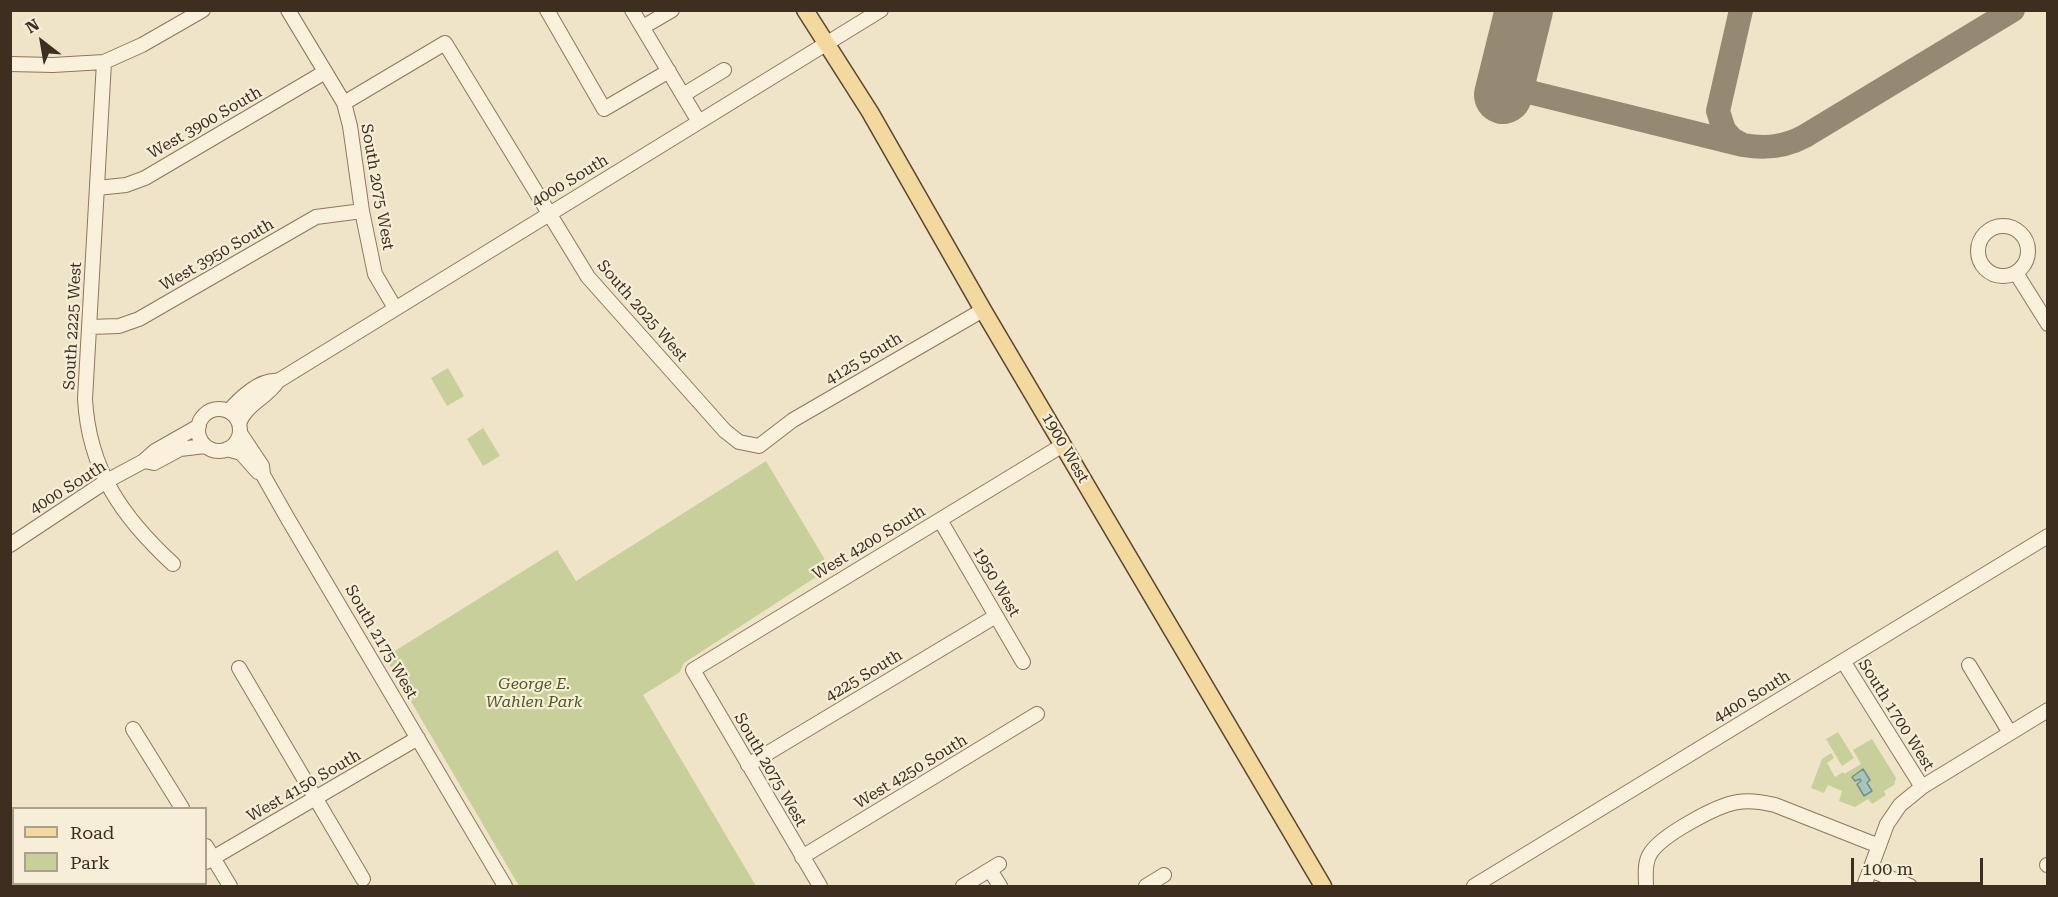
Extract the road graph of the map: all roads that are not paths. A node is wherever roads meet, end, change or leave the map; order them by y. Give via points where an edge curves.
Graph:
1 (203, 10) edge
2 (288, 10) edge
3 (547, 10) edge
4 (632, 10) edge
5 (672, 10) edge
6 (806, 10) edge
7 (880, 10) edge
8 (643, 27) junction
9 (827, 43) junction
10 (104, 62) junction
11 (10, 64) edge
12 (724, 70) dead end
13 (669, 71) junction
14 (325, 72) junction
15 (683, 95) junction
16 (344, 103) junction
17 (699, 122) junction
18 (97, 188) junction
19 (362, 211) junction
20 (550, 212) junction
21 (2016, 273) dead end
22 (395, 308) junction
23 (983, 310) junction
24 (2048, 324) edge
25 (89, 327) junction
26 (278, 381) junction
27 (229, 411) junction
28 (199, 426) junction
29 (239, 428) junction
30 (764, 441) joint
31 (1063, 445) junction
32 (205, 446) junction
33 (227, 450) junction
34 (144, 461) junction
35 (263, 475) junction
36 (105, 482) junction
37 (940, 520) junction
38 (2048, 536) edge
39 (10, 545) edge
40 (173, 564) dead end
41 (996, 616) junction
42 (1843, 661) junction
43 (1023, 662) dead end
44 (1969, 665) dead end
45 (239, 668) dead end
46 (693, 670) joint
47 (1037, 714) dead end
48 (2046, 715) edge
49 (134, 729) dead end
50 (2010, 733) junction
51 (418, 738) junction
52 (748, 765) junction
53 (1922, 787) junction
54 (316, 798) junction
55 (181, 807) edge
56 (1879, 846) junction
57 (208, 856) edge
58 (802, 857) junction
59 (1870, 870) junction
60 (1164, 875) dead end
61 (363, 879) dead end
62 (230, 886) edge
63 (505, 886) edge
64 (820, 886) edge
65 (963, 886) edge
66 (1000, 886) edge
67 (1146, 886) edge
68 (1323, 886) edge
69 (1474, 886) edge
70 (1646, 886) edge
71 (1864, 886) edge
72 (1910, 886) edge

1 - 10 street
2 - 14 street, South 2075 West
3 - 13 street via 604,108
4 - 8 street
5 - 8 street
6 - 9 main road, 1900 West
7 - 9 street, 4000 South
8 - 13 street
9 - 17 street, 4000 South
9 - 23 main road, 1900 West
10 - 11 street
10 - 18 street, South 2225 West
12 - 15 street
13 - 15 street
14 - 16 street, South 2075 West
14 - 18 street, West 3900 South via 145,178
15 - 17 street
16 - 19 street, South 2075 West
16 - 20 street, South 2025 West via 445,43
17 - 20 street, 4000 South
18 - 25 street, South 2225 West
19 - 22 street, South 2075 West via 375,274
19 - 25 street, West 3950 South via 316,218 139,319 119,327
20 - 22 street, 4000 South
20 - 30 street, South 2025 West via 588,277 726,431 750,445 759,446
21 - 24 street
22 - 26 street, 4000 South
23 - 30 street, 4125 South via 793,420
23 - 31 main road, 1900 West
25 - 36 street, South 2225 West via 86,420
26 - 27 street, 4000 South via 269,380
26 - 29 street, 4000 South via 242,416
27 - 28 street via 208,412
27 - 29 street
28 - 32 street via 198,434
28 - 34 street, 4000 South
29 - 33 street via 236,442
29 - 35 street, South 2175 West via 262,466
31 - 37 street, West 4200 South
31 - 68 main road, 1900 West
32 - 33 street
32 - 34 street, 4000 South via 180,449 154,463
33 - 35 street, South 2175 West via 241,453
34 - 36 street, 4000 South
35 - 51 street, South 2175 West
36 - 39 street, 4000 South
36 - 40 street, South 2225 West via 145,538
37 - 41 street, 1950 West
37 - 46 street, West 4200 South
38 - 42 street, 4400 South
41 - 43 street, 1950 West
41 - 52 street, 4225 South
42 - 53 street, South 1700 West
42 - 69 street, 4400 South
44 - 50 street
45 - 54 street
46 - 52 street, South 2075 West
47 - 58 street, West 4250 South
48 - 50 street
49 - 55 street
50 - 53 street
51 - 54 street, West 4150 South
51 - 63 street, South 2175 West
52 - 58 street, South 2075 West
53 - 56 street via 1900,805
54 - 57 street, West 4150 South
54 - 61 street
56 - 59 street
56 - 70 street via 1775,805 1736,802 1712,810 1663,840 1649,855
57 - 62 street
58 - 64 street, South 2075 West
59 - 71 street
59 - 72 street
60 - 67 street
65 - 66 street via 994,867

